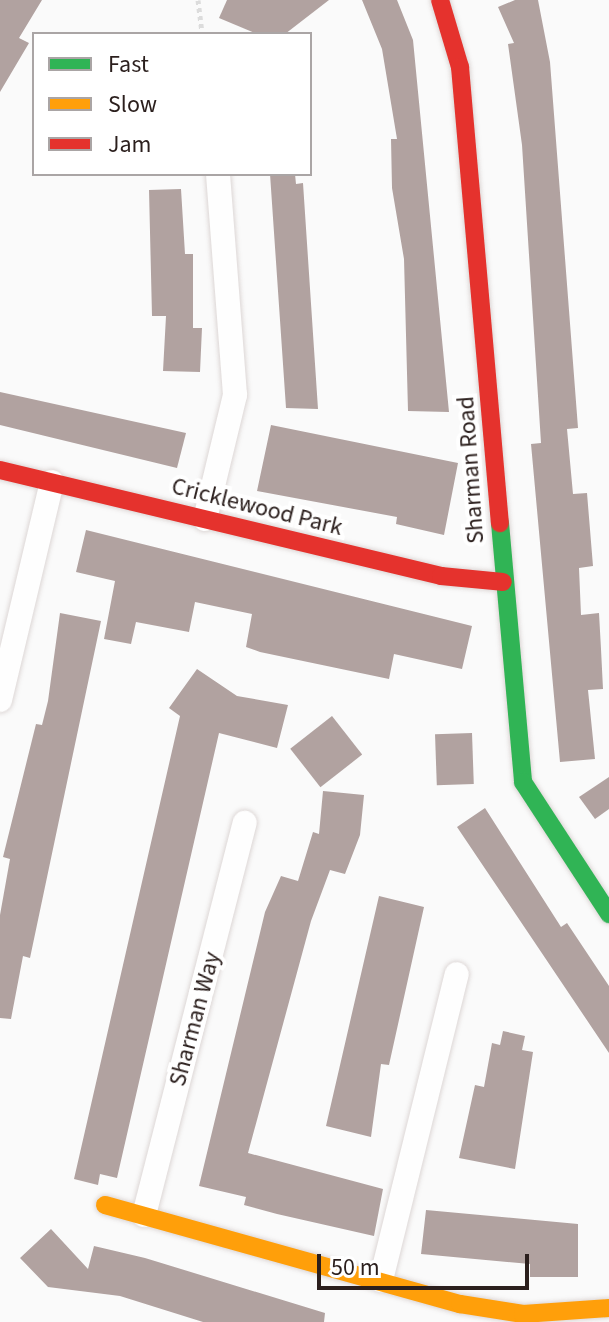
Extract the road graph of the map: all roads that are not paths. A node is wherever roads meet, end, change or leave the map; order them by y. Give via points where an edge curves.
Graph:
1 (440, 0) edge
2 (218, 176) edge
3 (0, 470) edge
4 (52, 482) junction
5 (205, 519) junction
6 (503, 582) junction
7 (0, 700) edge
8 (245, 823) dead end
9 (609, 914) edge
10 (457, 974) dead end
11 (105, 1205) dead end
12 (144, 1215) junction
13 (381, 1280) junction
14 (609, 1308) edge

1 - 6 street, Sharman Road via 460,67
2 - 5 street via 235,395
3 - 4 street, Cricklewood Park
4 - 5 street, Cricklewood Park
4 - 7 street
5 - 6 street, Cricklewood Park via 441,576
6 - 9 street, Sharman Road via 523,782
8 - 12 street, Sharman Way
10 - 13 street
11 - 12 street
12 - 13 street
13 - 14 street via 523,1314

